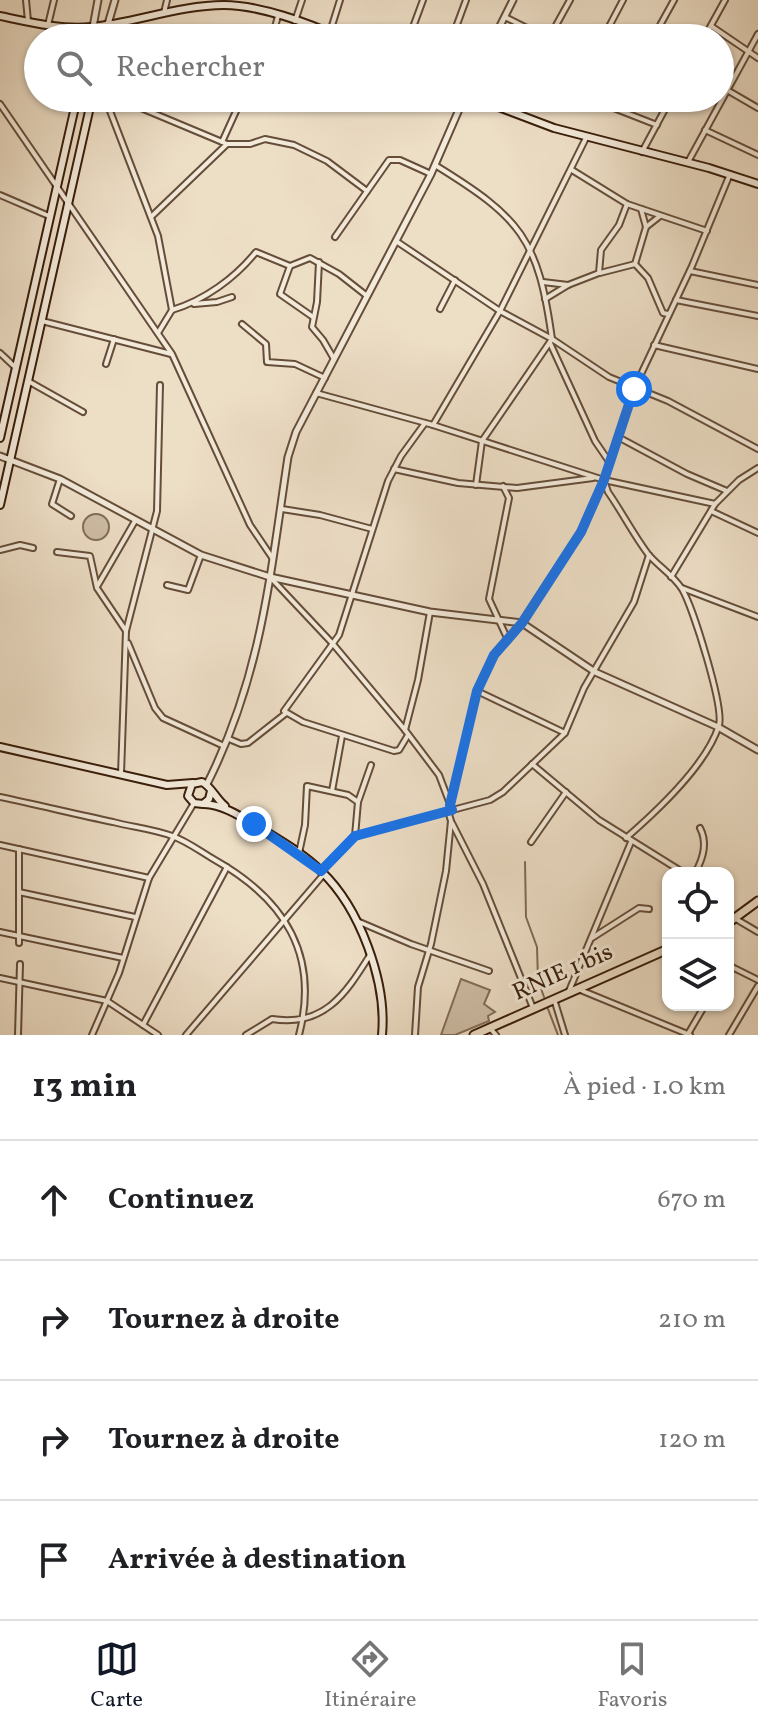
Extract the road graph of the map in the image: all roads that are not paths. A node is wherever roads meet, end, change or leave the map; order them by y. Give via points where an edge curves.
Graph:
1 (26, 0) edge
2 (54, 0) edge
3 (98, 0) edge
4 (115, 0) edge
5 (167, 0) edge
6 (302, 0) edge
7 (340, 0) edge
8 (423, 0) edge
9 (466, 0) edge
10 (513, 0) edge
11 (570, 0) edge
12 (623, 0) edge
13 (674, 0) edge
14 (725, 0) edge
15 (164, 15) junction
16 (0, 16) edge
17 (278, 16) junction
18 (505, 17) junction
19 (28, 21) junction
20 (295, 21) junction
21 (43, 24) edge
22 (48, 24) edge
23 (94, 24) edge
24 (108, 24) joint
25 (276, 24) edge
26 (304, 24) edge
27 (332, 24) edge
28 (414, 24) edge
29 (457, 24) edge
30 (501, 24) edge
31 (519, 24) edge
32 (556, 24) edge
33 (610, 24) edge
34 (661, 24) edge
35 (712, 24) edge
36 (758, 34) edge
37 (734, 41) edge
38 (749, 51) junction
39 (758, 58) edge
40 (734, 78) edge
41 (734, 94) edge
42 (0, 104) edge
43 (758, 108) edge
44 (74, 112) edge
45 (89, 112) edge
46 (110, 112) edge
47 (151, 112) edge
48 (237, 112) edge
49 (458, 112) edge
50 (514, 112) edge
51 (624, 112) edge
52 (664, 112) edge
53 (715, 112) edge
54 (657, 125) junction
55 (705, 130) junction
56 (586, 138) junction
57 (225, 143) junction
58 (642, 152) junction
59 (758, 155) edge
60 (688, 162) junction
61 (435, 165) junction
62 (572, 170) junction
63 (431, 174) junction
64 (730, 174) junction
65 (758, 184) edge
66 (57, 187) junction
67 (367, 191) junction
68 (0, 195) edge
69 (68, 202) junction
70 (627, 204) junction
71 (641, 208) junction
72 (50, 216) junction
73 (661, 216) junction
74 (151, 217) junction
75 (646, 227) junction
76 (707, 231) junction
77 (335, 237) dead end
78 (396, 241) junction
79 (530, 248) junction
80 (319, 262) junction
81 (635, 264) junction
82 (290, 266) junction
83 (690, 271) junction
84 (599, 273) junction
85 (455, 280) junction
86 (543, 282) junction
87 (568, 285) junction
88 (758, 285) edge
89 (367, 296) junction
90 (232, 297) dead end
91 (545, 300) junction
92 (676, 300) junction
93 (191, 304) junction
94 (440, 309) dead end
95 (172, 310) junction
96 (500, 311) junction
97 (670, 313) junction
98 (758, 316) edge
99 (313, 317) junction
100 (42, 321) junction
101 (242, 324) dead end
102 (158, 333) junction
103 (114, 339) junction
104 (551, 341) junction
105 (654, 345) junction
106 (0, 353) edge
107 (172, 354) junction
108 (334, 359) junction
109 (106, 364) dead end
110 (16, 368) junction
111 (758, 369) edge
112 (325, 378) junction
113 (28, 381) junction
114 (160, 385) dead end
115 (634, 389) junction
116 (316, 393) junction
117 (83, 412) dead end
118 (425, 423) junction
119 (433, 425) junction
120 (618, 437) junction
121 (0, 438) edge
122 (482, 441) junction
123 (758, 449) edge
124 (0, 456) edge
125 (10, 459) junction
126 (758, 461) edge
127 (610, 463) junction
128 (757, 468) edge
129 (394, 469) junction
130 (595, 478) junction
131 (60, 479) junction
132 (604, 480) junction
133 (476, 485) junction
134 (503, 486) junction
135 (517, 488) junction
136 (727, 491) junction
137 (509, 498) junction
138 (715, 504) junction
139 (0, 505) edge
140 (282, 509) junction
141 (711, 511) junction
142 (71, 516) dead end
143 (135, 521) junction
144 (372, 529) junction
145 (153, 531) junction
146 (758, 533) edge
147 (33, 548) dead end
148 (0, 550) edge
149 (57, 552) dead end
150 (201, 555) junction
151 (649, 555) junction
152 (273, 559) junction
153 (270, 577) junction
154 (671, 577) junction
155 (167, 585) dead end
156 (97, 588) junction
157 (682, 588) junction
158 (353, 597) junction
159 (430, 612) junction
160 (758, 617) edge
161 (499, 619) junction
162 (522, 623) junction
163 (126, 631) junction
164 (127, 640) junction
165 (508, 640) junction
166 (333, 644) junction
167 (595, 672) junction
168 (477, 691) junction
169 (285, 714) junction
170 (718, 727) junction
171 (406, 733) junction
172 (565, 733) junction
173 (342, 736) junction
174 (229, 739) junction
175 (0, 747) edge
176 (226, 747) junction
177 (758, 750) edge
178 (532, 764) junction
179 (371, 765) dead end
180 (121, 774) junction
181 (193, 783) junction
182 (167, 785) junction
183 (209, 788) junction
184 (332, 791) junction
185 (566, 792) junction
186 (0, 797) edge
187 (191, 801) junction
188 (358, 802) junction
189 (204, 804) junction
190 (450, 809) junction
191 (231, 811) junction
192 (451, 821) junction
193 (700, 828) dead end
194 (174, 836) junction
195 (355, 836) junction
196 (629, 840) junction
197 (531, 842) dead end
198 (0, 845) edge
199 (19, 849) junction
200 (299, 853) junction
201 (227, 867) junction
202 (674, 867) edge
203 (697, 867) edge
204 (323, 872) junction
205 (149, 878) junction
206 (19, 892) junction
207 (758, 901) edge
208 (649, 909) dead end
209 (135, 917) junction
210 (283, 919) junction
211 (734, 919) edge
212 (355, 920) junction
213 (734, 922) edge
214 (0, 932) edge
215 (758, 932) edge
216 (20, 936) junction
217 (590, 939) junction
218 (19, 943) dead end
219 (429, 951) junction
220 (662, 952) edge
221 (371, 953) junction
222 (123, 958) junction
223 (20, 964) dead end
224 (734, 970) edge
225 (489, 971) dead end
226 (0, 978) edge
227 (20, 982) junction
228 (758, 983) edge
229 (572, 990) junction
230 (553, 999) junction
231 (107, 1001) junction
232 (533, 1008) junction
233 (702, 1011) edge
234 (304, 1019) junction
235 (143, 1025) junction
236 (493, 1032) edge
237 (18, 1035) edge
238 (92, 1035) edge
239 (158, 1035) edge
240 (186, 1035) edge
241 (246, 1035) edge
242 (299, 1035) edge
243 (382, 1035) edge
244 (415, 1035) edge
245 (474, 1035) edge
246 (566, 1035) edge
247 (689, 1035) edge
248 (729, 1035) edge

1 - 19 street
2 - 22 street
3 - 23 street
4 - 24 street
5 - 15 street
6 - 20 street
7 - 27 street
8 - 28 street
9 - 29 street
10 - 18 street
11 - 32 street
12 - 33 street
13 - 34 street
14 - 35 street
15 - 17 main road via 221,5
15 - 24 main road
16 - 19 main road
17 - 20 main road
17 - 25 street
18 - 30 street
18 - 31 street
19 - 21 main road
20 - 26 main road
36 - 38 street
37 - 38 street
38 - 39 street
38 - 40 street
41 - 43 street
42 - 66 street
44 - 66 main road
45 - 69 main road
46 - 74 street
47 - 57 street
48 - 57 street
49 - 61 street
50 - 56 main road
51 - 54 street
52 - 54 street
53 - 55 street
54 - 58 street
55 - 59 street
55 - 60 street
56 - 58 main road
56 - 62 street
57 - 67 street via 265,139 294,145 327,161
57 - 74 street
58 - 60 main road
60 - 64 main road
61 - 63 street
61 - 79 street via 500,209
62 - 70 street
62 - 79 street
63 - 67 street via 394,158
63 - 78 street
64 - 65 main road
64 - 76 street
66 - 69 street
66 - 72 main road
67 - 77 street
68 - 72 street
69 - 100 main road
69 - 102 street
70 - 71 street
70 - 84 street via 601,250
71 - 73 street
71 - 75 street
72 - 110 main road
73 - 75 street
73 - 76 street
74 - 95 street
75 - 81 street
76 - 83 street
78 - 85 street
78 - 89 street
79 - 86 street
79 - 96 street
80 - 82 street via 310,258
80 - 89 street
80 - 99 street
81 - 84 street
81 - 97 street via 663,313
82 - 93 street via 256,252 235,275
82 - 99 street via 280,294
83 - 88 street
83 - 92 street
84 - 87 street
85 - 94 street
85 - 96 street
86 - 87 street
86 - 91 street
87 - 91 street
89 - 108 street
90 - 93 street
91 - 104 street
92 - 97 street
92 - 98 street
93 - 95 street
95 - 102 street
96 - 104 street
96 - 119 street
97 - 105 street
99 - 108 street via 313,330
100 - 103 street
100 - 113 main road
101 - 112 street via 266,344 267,362 295,364
102 - 107 street
103 - 107 street
103 - 109 street
104 - 115 street
104 - 122 street
104 - 127 street
105 - 111 street
105 - 115 street
106 - 110 street
107 - 152 street via 250,525
108 - 112 street
110 - 121 main road
112 - 116 street
113 - 117 street
113 - 125 main road
114 - 145 street
115 - 120 street
115 - 123 street via 668,401
116 - 118 street
116 - 140 street via 290,450
118 - 119 street
118 - 129 street
119 - 122 street
120 - 127 street
120 - 136 street
122 - 130 street
122 - 133 street
124 - 125 street
125 - 131 street
125 - 139 main road
126 - 128 street
127 - 132 street
128 - 136 street
129 - 133 street
129 - 144 street
130 - 132 street
130 - 135 street
131 - 142 street via 52,504
131 - 143 street
132 - 138 street
132 - 151 street
132 - 162 street via 571,550
133 - 134 street
134 - 135 street
134 - 137 street
135 - 137 street
136 - 138 street
137 - 161 street via 489,599
138 - 141 street
140 - 144 street
140 - 152 street
141 - 146 street
141 - 154 street
143 - 145 street
143 - 156 street
144 - 158 street
145 - 150 street
145 - 163 street
147 - 148 street
149 - 156 street via 90,556
150 - 153 street
150 - 155 street via 188,590
151 - 154 street
151 - 167 street via 634,602
152 - 153 street
153 - 158 street
153 - 166 street
153 - 174 street via 253,669
154 - 157 street
156 - 163 street
157 - 160 street
157 - 170 street via 720,711
158 - 159 street
158 - 166 street
159 - 161 street
159 - 171 street
161 - 162 street
161 - 165 street
162 - 165 street
162 - 167 street
163 - 164 street
164 - 176 street via 163,718
164 - 180 street
165 - 168 street via 494,655
166 - 169 street via 284,708
166 - 171 street
167 - 170 street
167 - 172 street
168 - 172 street
168 - 190 street
169 - 173 street
169 - 174 street via 248,743
170 - 177 street
170 - 196 street via 690,772
171 - 173 street via 397,751
171 - 190 street via 439,775
172 - 178 street
173 - 184 street
174 - 176 street
175 - 180 main road
176 - 183 street
178 - 185 street
178 - 190 street via 495,798
179 - 188 street
180 - 182 main road
181 - 182 main road
181 - 183 main road
181 - 187 main road via 188,790
182 - 187 main road
183 - 189 main road
183 - 191 main road
184 - 188 street
184 - 200 street via 306,788
185 - 196 street
185 - 197 street
186 - 194 street
187 - 189 main road
187 - 194 street
188 - 195 street
189 - 191 main road
190 - 192 street
190 - 195 street
191 - 200 main road
192 - 219 street
192 - 232 street via 483,884
193 - 203 street via 704,849
194 - 201 street
194 - 205 street
195 - 204 street
196 - 202 street
196 - 217 street
198 - 199 street
199 - 205 street
199 - 206 street
200 - 204 main road
201 - 210 street via 260,891
201 - 235 street
204 - 210 street
204 - 212 main road
205 - 209 street
206 - 209 street
206 - 216 street
207 - 211 main road
208 - 217 street via 639,908
209 - 222 street
210 - 234 street via 297,945 307,984
210 - 240 street
212 - 219 street
212 - 221 main road
213 - 215 street
214 - 216 street
216 - 218 street
216 - 222 street
217 - 229 street
219 - 225 street
219 - 244 street via 418,987
220 - 229 main road, RNIE 1 bis
221 - 234 street via 338,1001
221 - 243 main road via 383,1001
222 - 231 street
223 - 227 street
224 - 228 street
226 - 227 street
227 - 231 street
227 - 237 street
228 - 248 street
229 - 230 main road, RNIE 1 bis
229 - 247 street
230 - 232 main road, RNIE 1 bis
230 - 246 street
231 - 235 street
231 - 238 street
232 - 236 main road, RNIE 1 bis
233 - 247 street
234 - 241 street via 272,1019
234 - 242 street
235 - 239 street
236 - 245 main road, RNIE 1 bis

